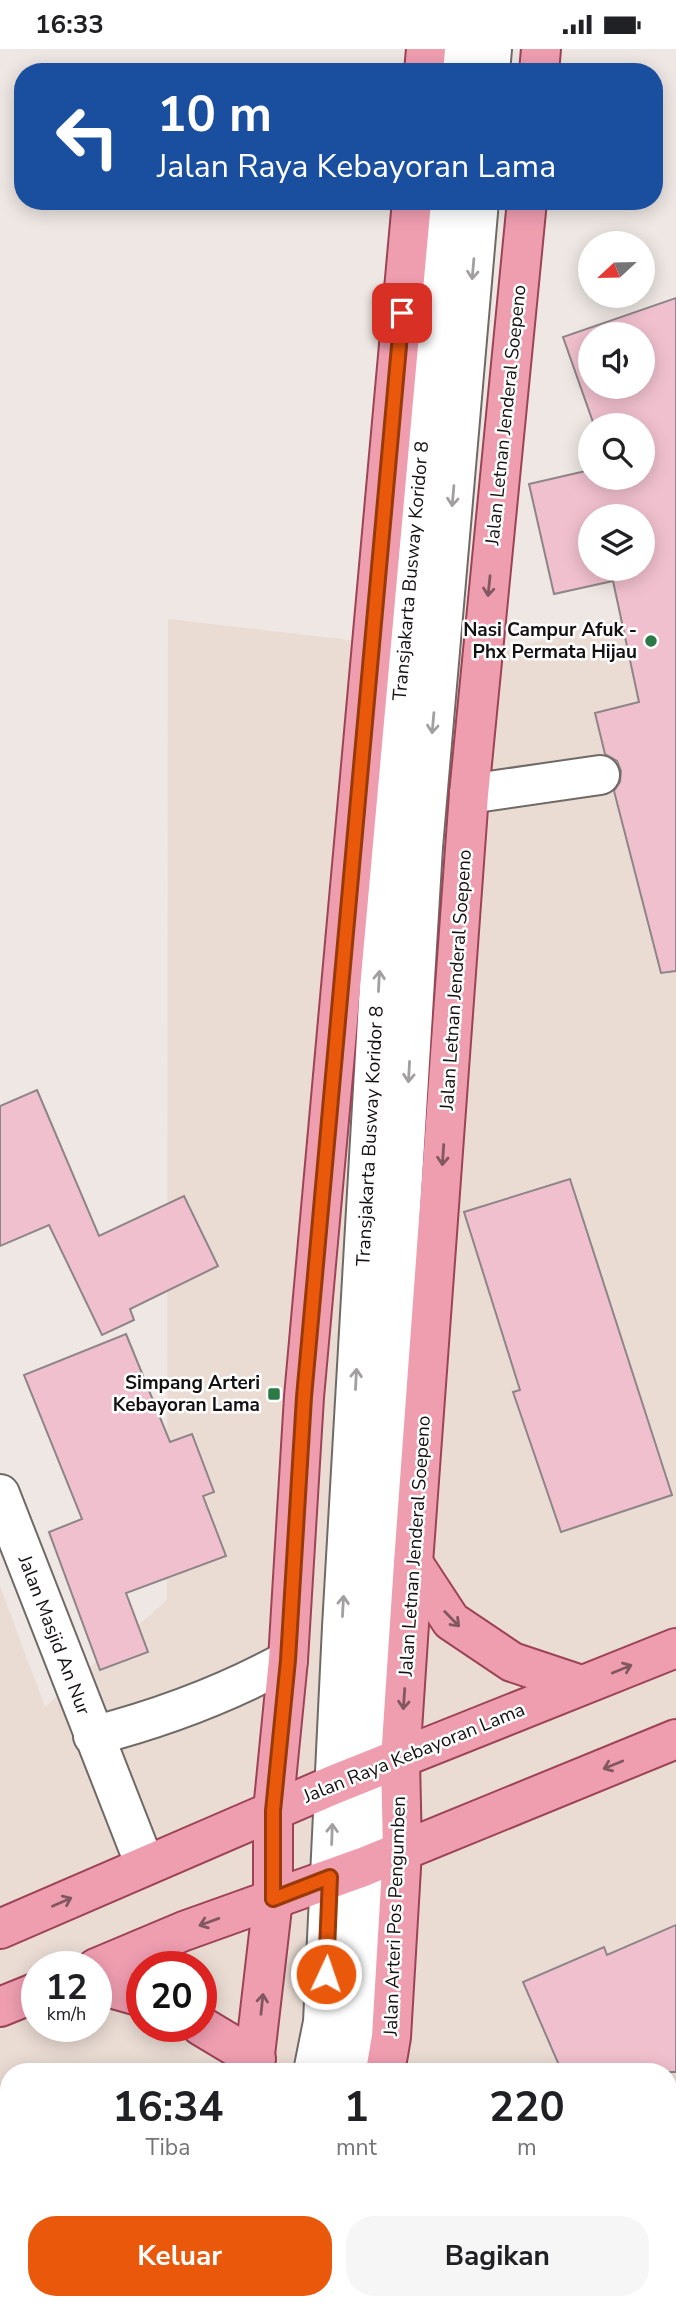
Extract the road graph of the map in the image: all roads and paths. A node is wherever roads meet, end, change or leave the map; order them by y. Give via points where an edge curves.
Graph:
1 (411, 210) edge
2 (441, 210) edge
3 (477, 210) edge
4 (526, 210) edge
5 (600, 775) dead end
6 (469, 794) junction
7 (0, 1494) edge
8 (413, 1563) junction
9 (676, 1648) edge
10 (288, 1660) junction
11 (581, 1685) junction
12 (93, 1736) junction
13 (676, 1739) edge
14 (367, 1773) junction
15 (273, 1811) junction
16 (402, 1851) junction
17 (145, 1865) junction
18 (347, 1872) junction
19 (273, 1899) junction
20 (3, 1919) edge
21 (112, 1961) edge
22 (21, 1999) edge
23 (0, 2007) edge
24 (217, 2038) edge
25 (250, 2063) edge
26 (254, 2063) edge
27 (315, 2063) edge
28 (351, 2063) edge
29 (387, 2063) edge

1 - 10 main road via 304,1397
14 -> 2 street, Transjakarta Busway Koridor 8 via 387,845
3 -> 14 street, Transjakarta Busway Koridor 8 via 423,847
4 -> 6 main road, Jalan Letnan Jenderal Soepeno
5 - 6 street
6 -> 8 main road, Jalan Letnan Jenderal Soepeno
7 - 12 street, Jalan Masjid An Nur
8 -> 11 main road via 451,1621 512,1662
8 -> 14 main road, Jalan Letnan Jenderal Soepeno
11 -> 9 main road, Jalan Raya Kebayoran Lama
10 - 12 street, Jalan Masjid An Nur via 209,1700
10 - 15 main road
11 - 14 main road, Jalan Raya Kebayoran Lama
12 - 17 street, Jalan Masjid An Nur
13 -> 16 main road
14 - 15 main road, Jalan Raya Kebayoran Lama
14 - 16 main road, Jalan Arteri Pos Pengumben
14 - 18 street, Transjakarta Busway Koridor 8
15 - 17 main road, Jalan Raya Kebayoran Lama
15 - 19 main road
16 - 18 main road
16 - 29 main road, Jalan Arteri Pos Pengumben
20 -> 17 main road, Jalan Raya Kebayoran Lama
18 - 19 main road
18 - 27 street, Transjakarta Busway Koridor 8
18 - 28 street, Transjakarta Busway Koridor 8 via 359,2017
19 -> 21 main road
26 -> 19 main road
22 - 23 main road
24 - 25 main road

